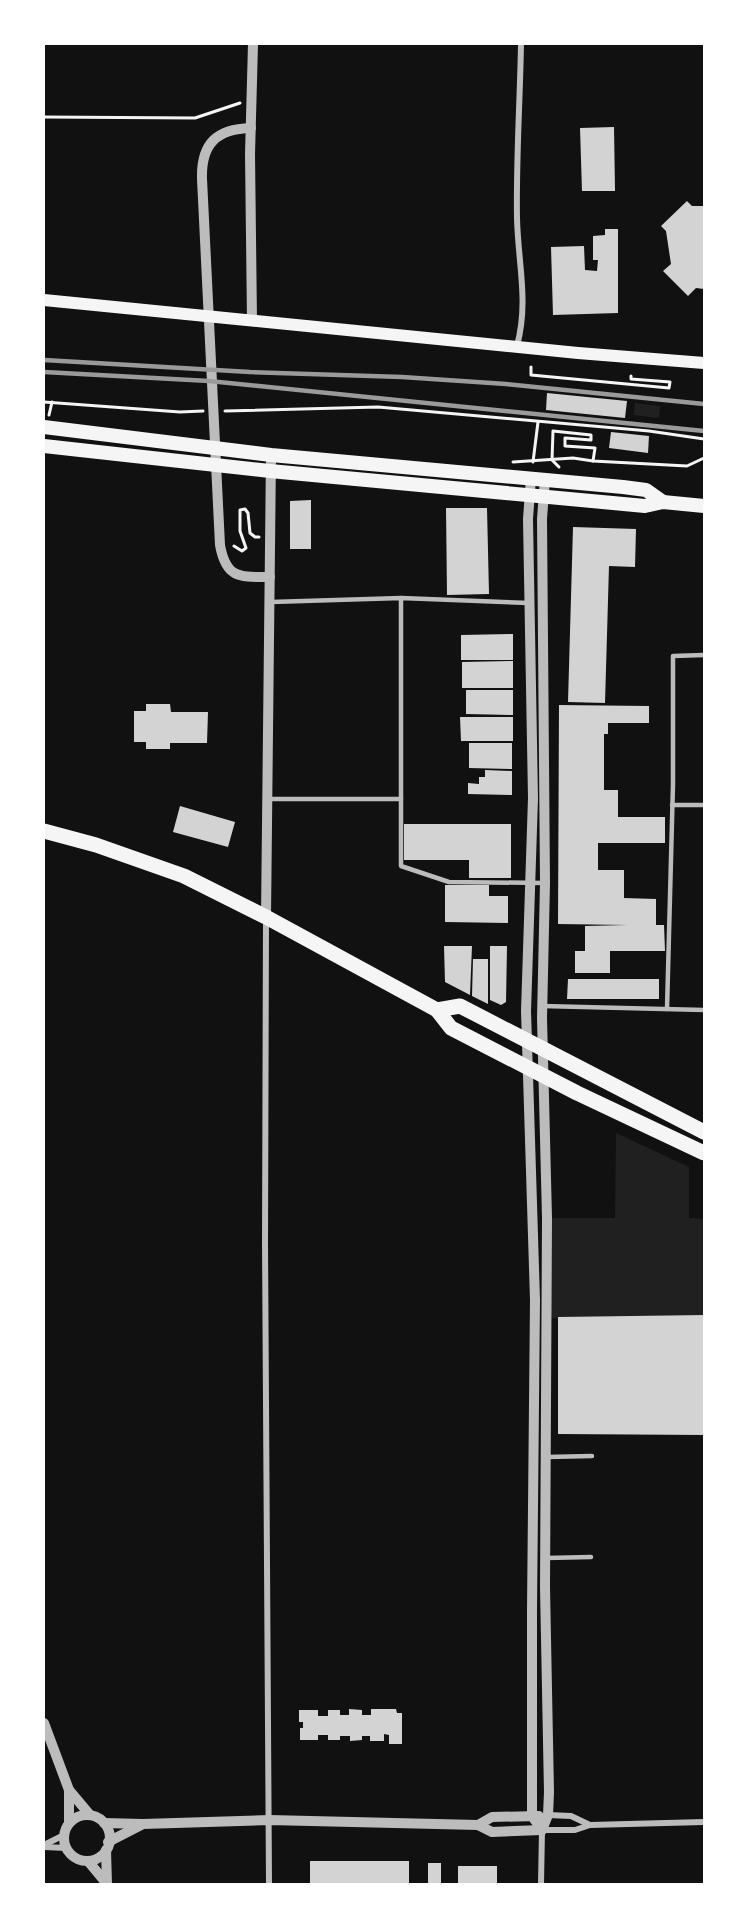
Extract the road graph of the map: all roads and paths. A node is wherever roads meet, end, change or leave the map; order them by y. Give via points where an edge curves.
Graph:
1 (253, 44) edge
2 (521, 44) edge
3 (252, 99) junction
4 (44, 117) edge
5 (251, 128) junction
6 (44, 300) edge
7 (252, 321) junction
8 (516, 346) junction
9 (705, 363) edge
10 (531, 367) dead end
11 (631, 375) dead end
12 (44, 402) edge
13 (204, 411) dead end
14 (216, 411) dead end
15 (538, 422) junction
16 (44, 427) edge
17 (705, 439) edge
18 (44, 446) edge
19 (271, 455) junction
20 (705, 459) edge
21 (533, 460) junction
22 (552, 460) junction
23 (593, 461) junction
24 (512, 462) dead end
25 (270, 471) junction
26 (531, 478) junction
27 (545, 479) junction
28 (529, 495) junction
29 (543, 496) junction
30 (663, 502) junction
31 (705, 506) edge
32 (219, 532) junction
33 (269, 537) junction
34 (270, 577) junction
35 (401, 598) junction
36 (271, 602) junction
37 (530, 603) junction
38 (542, 604) junction
39 (705, 655) edge
40 (267, 799) junction
41 (401, 799) junction
42 (672, 805) junction
43 (705, 805) edge
44 (44, 831) edge
45 (531, 883) junction
46 (545, 883) junction
47 (266, 917) junction
48 (542, 1006) junction
49 (667, 1009) junction
50 (436, 1010) junction
51 (705, 1010) edge
52 (527, 1041) junction
53 (543, 1049) junction
54 (527, 1067) junction
55 (544, 1076) junction
56 (705, 1132) edge
57 (705, 1153) edge
58 (592, 1456) dead end
59 (534, 1457) junction
60 (546, 1457) junction
61 (591, 1557) dead end
62 (532, 1558) junction
63 (546, 1558) junction
64 (44, 1723) edge
65 (69, 1790) junction
66 (90, 1815) junction
67 (548, 1815) junction
68 (532, 1816) junction
69 (268, 1820) junction
70 (104, 1822) junction
71 (705, 1822) edge
72 (69, 1823) junction
73 (143, 1824) junction
74 (478, 1825) junction
75 (590, 1825) junction
76 (543, 1830) junction
77 (64, 1835) junction
78 (44, 1846) edge
79 (107, 1846) junction
80 (67, 1848) junction
81 (88, 1860) junction
82 (107, 1884) edge
83 (268, 1884) edge
84 (541, 1884) edge

1 - 3 street
2 - 8 street via 518,219 524,303
3 - 4 path via 195,118
3 - 5 street
5 - 7 street
5 - 32 street via 225,131 214,139 202,170
6 - 7 main road
7 - 8 main road
8 - 9 main road
10 - 11 path via 531,375 669,388 670,382 632,379
12 - 13 path
14 - 15 path via 378,407
15 - 17 path
15 - 21 path
16 - 19 main road
18 - 25 main road
19 - 25 street
19 - 26 main road
20 - 23 path via 687,466
21 - 22 path
21 - 24 path
21 - 26 path
22 - 23 path
22 - 23 path via 553,431 591,435 591,440 565,438 565,446 595,448
25 - 28 main road
25 - 33 street
26 - 27 main road
26 - 28 street
27 - 29 street
27 - 30 main road via 646,490
28 - 29 main road
28 - 37 street
29 - 30 main road via 645,507
29 - 38 street
30 - 31 main road
32 - 33 path via 242,551 246,548 240,531 240,510 245,509 250,532 255,537
32 - 34 street via 224,563 230,570 244,576
33 - 34 street
34 - 36 street
35 - 36 lane
35 - 37 lane
35 - 41 lane
36 - 40 street
37 - 38 lane
37 - 45 street
38 - 46 street
39 - 42 lane via 673,656
40 - 41 lane
40 - 47 street
41 - 45 lane via 401,866 449,882
42 - 43 lane
42 - 49 lane
44 - 47 highway via 184,876
45 - 46 lane
45 - 52 street
46 - 48 street
47 - 50 highway
47 - 69 street
48 - 49 lane
48 - 53 street
49 - 51 lane
50 - 52 highway via 460,1006
50 - 54 highway via 451,1028
52 - 53 highway
52 - 54 street
53 - 55 street
53 - 56 highway
54 - 55 highway
54 - 59 street via 535,1300
55 - 57 highway
55 - 60 street
58 - 60 lane
59 - 60 lane
59 - 62 street
60 - 63 street
61 - 63 lane
62 - 63 lane
62 - 68 street
63 - 67 street
64 - 65 street
65 - 66 street
65 - 72 street
66 - 70 street
66 - 72 street
67 - 68 street
67 - 75 street via 571,1816
67 - 76 street
68 - 74 street via 492,1817
68 - 76 street
69 - 73 street
69 - 74 street
69 - 83 street
70 - 73 street
70 - 79 street via 108,1829
71 - 75 street
72 - 77 street
73 - 79 street
74 - 76 street via 492,1832
75 - 76 street via 575,1830
76 - 84 street
77 - 78 street
77 - 80 street
78 - 80 street
79 - 81 street via 101,1856
79 - 82 street
80 - 81 street via 75,1857
81 - 82 street

